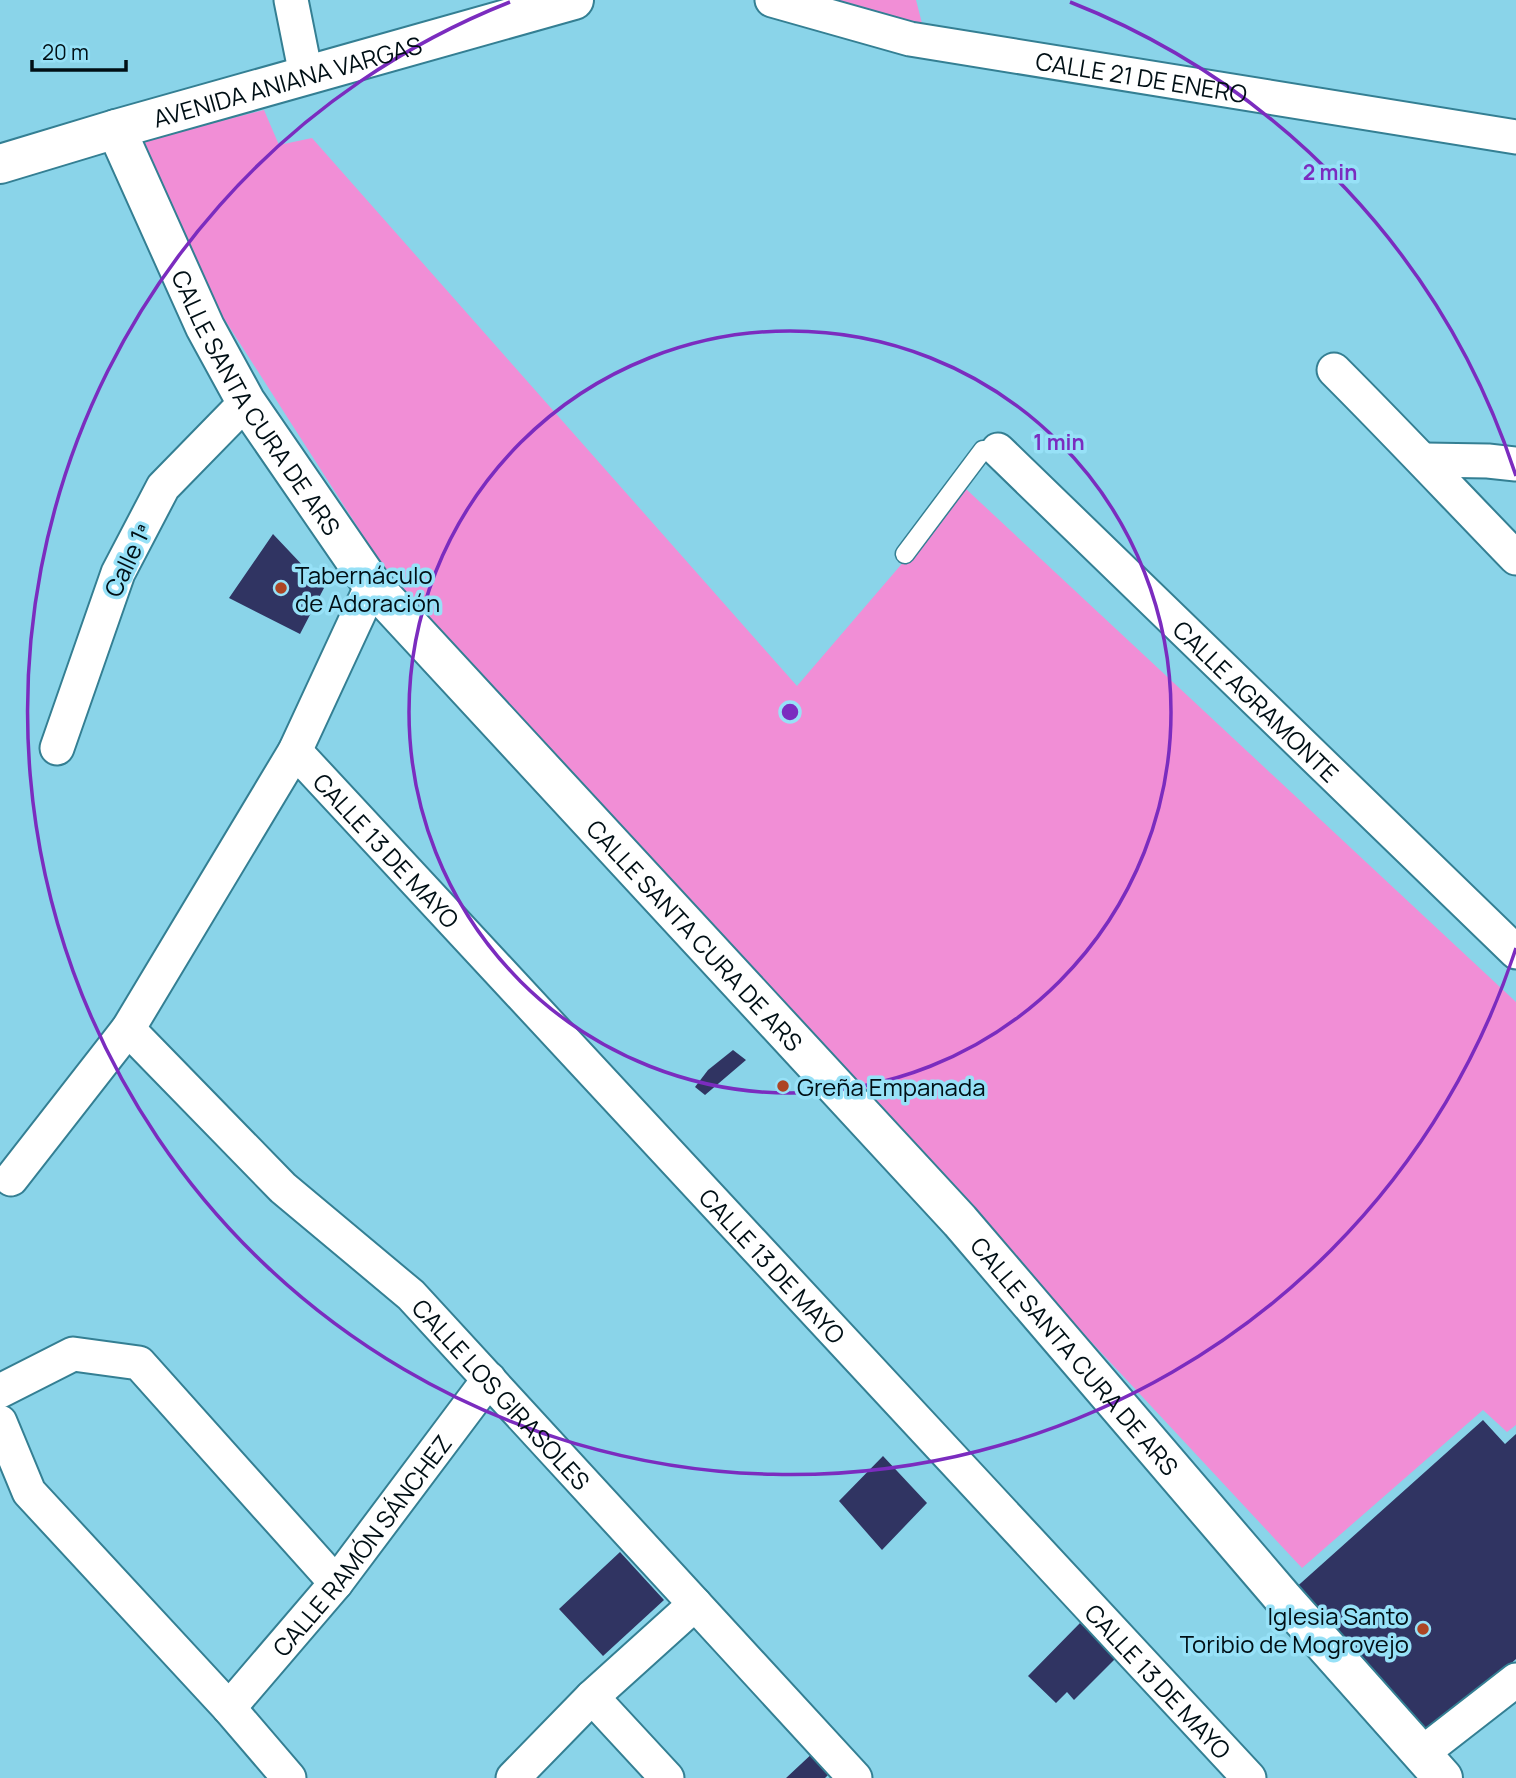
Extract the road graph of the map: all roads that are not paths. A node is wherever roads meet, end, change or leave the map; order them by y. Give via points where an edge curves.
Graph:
1 (291, 0) edge
2 (574, 0) edge
3 (772, 0) edge
4 (495, 11) edge
5 (306, 75) junction
6 (116, 129) junction
7 (1516, 137) edge
8 (0, 164) edge
9 (1334, 370) dead end
10 (246, 402) junction
11 (998, 450) joint
12 (1425, 460) junction
13 (1516, 464) edge
14 (905, 554) dead end
15 (1516, 558) edge
16 (372, 585) junction
17 (57, 747) dead end
18 (295, 751) junction
19 (1516, 952) edge
20 (128, 1029) junction
21 (11, 1179) dead end
22 (489, 1379) junction
23 (0, 1391) edge
24 (0, 1422) edge
25 (336, 1583) junction
26 (695, 1604) junction
27 (1516, 1680) edge
28 (592, 1697) junction
29 (229, 1708) junction
30 (1432, 1766) edge
31 (289, 1778) edge
32 (513, 1778) edge
33 (667, 1778) edge
34 (855, 1778) edge
35 (1249, 1778) edge

1 - 5 street
2 - 4 street, AVENIDA ANIANA VARGAS
3 - 7 street, CALLE 21 DE ENERO via 910,39
4 - 5 street, AVENIDA ANIANA VARGAS
5 - 6 street, AVENIDA ANIANA VARGAS
6 - 8 street, AVENIDA ANIANA VARGAS
6 - 10 street, CALLE SANTA CURA DE ARS via 205,327
9 - 12 street
10 - 16 street, CALLE SANTA CURA DE ARS
10 - 17 street, Calle 1ª via 163,486 118,573
11 - 14 lane via 983,450
11 - 19 street, CALLE AGRAMONTE
12 - 13 street
12 - 15 street
16 - 18 street
16 - 30 street, CALLE SANTA CURA DE ARS via 960,1221
18 - 20 street
18 - 35 street, CALLE 13 DE MAYO
20 - 21 street
20 - 22 street, CALLE LOS GIRASOLES via 283,1188 411,1295
22 - 25 street, CALLE RAMÓN SÁNCHEZ
22 - 26 street, CALLE LOS GIRASOLES
23 - 25 street via 74,1354 139,1363
24 - 29 street via 29,1492
25 - 29 street, CALLE RAMÓN SÁNCHEZ
26 - 28 street
26 - 34 street, CALLE LOS GIRASOLES
27 - 30 street
28 - 32 street
28 - 33 street
29 - 31 street

